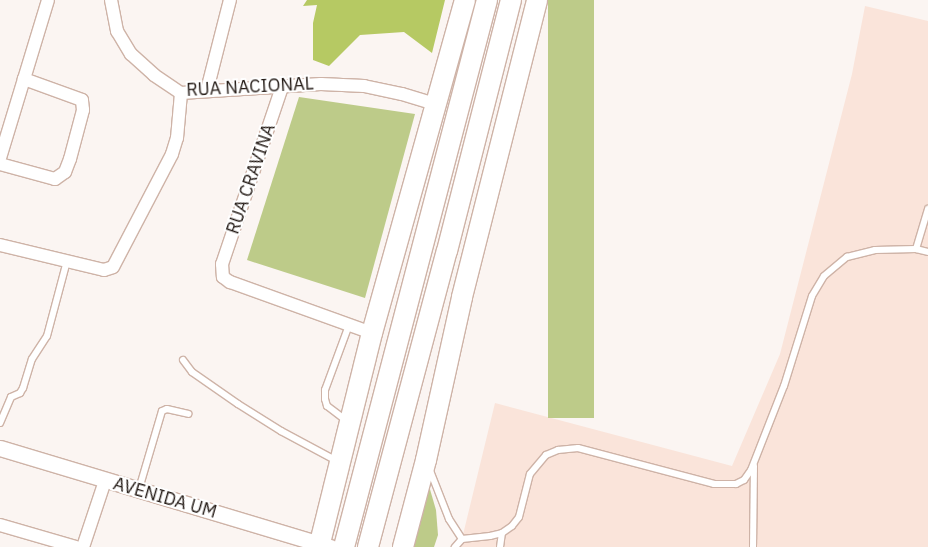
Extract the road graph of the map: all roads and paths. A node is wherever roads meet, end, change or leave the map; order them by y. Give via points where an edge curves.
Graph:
1 (48, 0) edge
2 (111, 0) edge
3 (230, 0) edge
4 (465, 0) edge
5 (488, 0) edge
6 (511, 0) edge
7 (537, 0) edge
8 (24, 79) junction
9 (282, 88) junction
10 (207, 90) junction
11 (181, 93) junction
12 (437, 106) junction
13 (0, 158) edge
14 (0, 164) edge
15 (928, 209) edge
16 (0, 245) edge
17 (916, 249) junction
18 (928, 252) edge
19 (67, 261) junction
20 (349, 325) junction
21 (372, 333) junction
22 (183, 360) dead end
23 (188, 414) dead end
24 (0, 423) edge
25 (350, 423) junction
26 (0, 448) edge
27 (426, 460) junction
28 (754, 460) junction
29 (340, 463) junction
30 (105, 481) junction
31 (138, 490) junction
32 (0, 525) edge
33 (502, 533) junction
34 (462, 539) junction
35 (323, 546) edge
36 (76, 547) edge
37 (83, 547) edge
38 (344, 547) edge
39 (368, 547) edge
40 (402, 547) edge
41 (455, 547) edge
42 (500, 547) edge
43 (753, 547) edge

1 - 8 street
2 - 11 street, RUA NACIONAL via 117,31 130,54
3 - 10 street
4 - 12 highway
5 - 38 highway
6 - 39 highway
7 - 27 highway via 462,297
8 - 13 street
8 - 14 street via 82,100 83,110 74,142 65,172 59,178
9 - 10 street, RUA NACIONAL
9 - 12 street, RUA NACIONAL via 321,84 364,86
9 - 20 street, RUA CRAVINA via 222,264 223,277
10 - 11 street, RUA NACIONAL
11 - 19 street via 172,154 110,270
12 - 21 highway
15 - 17 lane
16 - 19 street
17 - 18 lane
17 - 28 lane via 875,250 847,258 824,276 812,296 784,386
19 - 24 lane via 47,336 32,359 23,388 12,397
20 - 21 street
20 - 25 lane via 325,390 325,399 327,406
21 - 25 highway
22 - 29 lane via 192,372 238,404
23 - 31 lane via 167,408 162,411
25 - 29 highway
26 - 30 street, AVENIDA UM
27 - 34 lane via 449,519
27 - 40 highway
28 - 33 lane via 744,480 736,484 714,484 578,448 558,450 536,464 530,474 519,517
28 - 43 lane
29 - 35 highway
30 - 31 street, AVENIDA UM
30 - 37 street
31 - 35 street, AVENIDA UM
32 - 36 street
33 - 34 lane
33 - 42 lane
34 - 41 lane

